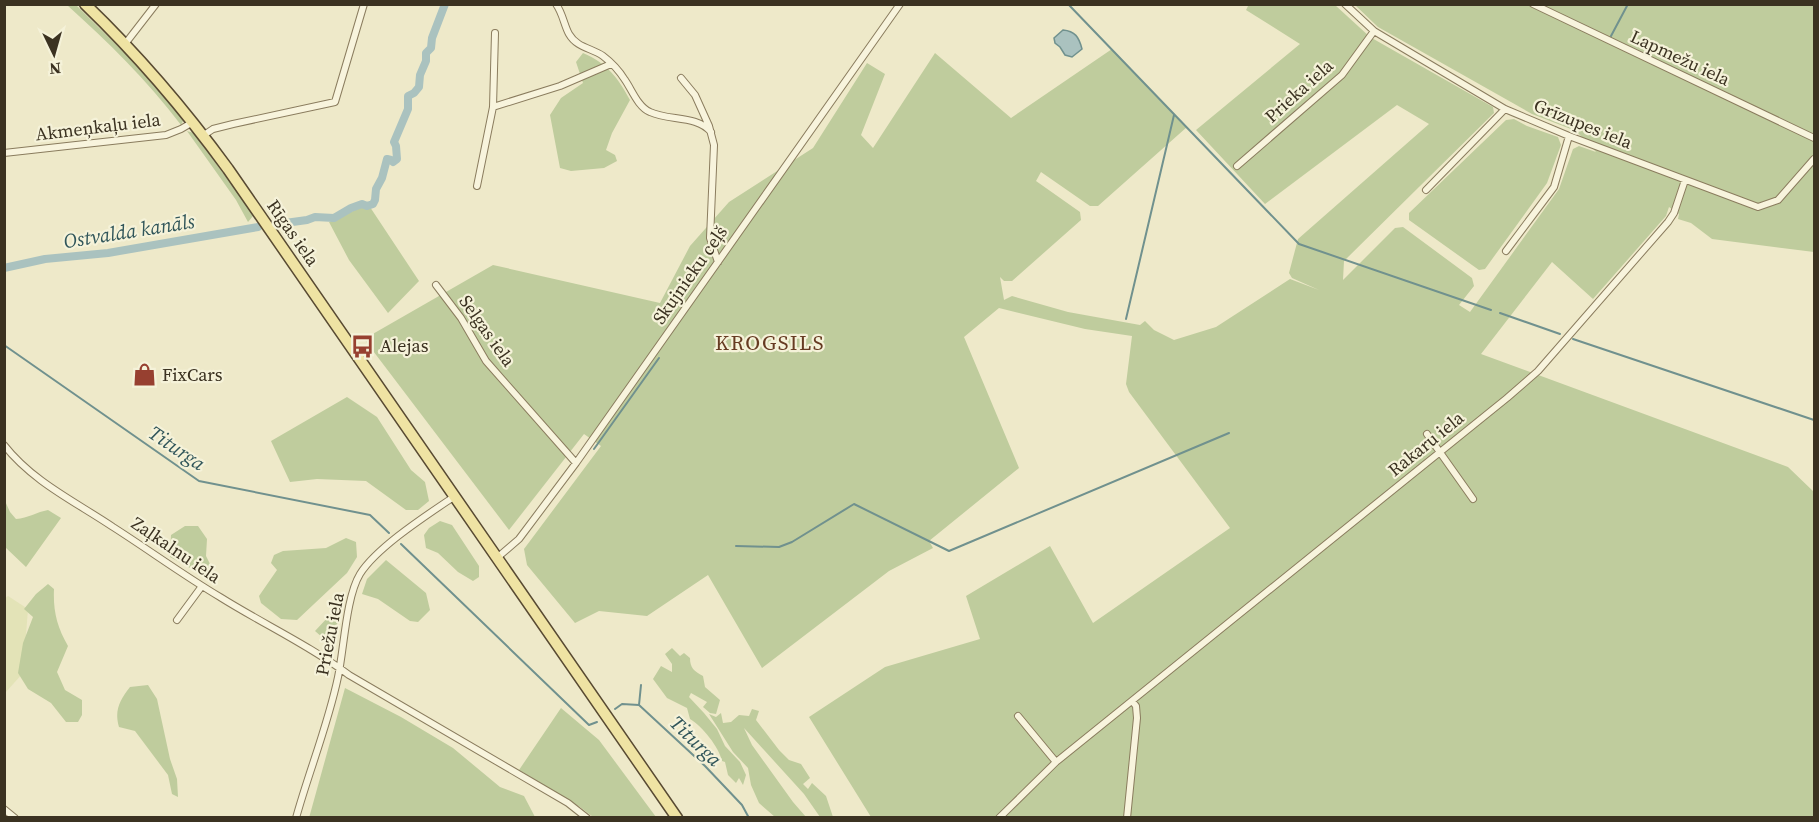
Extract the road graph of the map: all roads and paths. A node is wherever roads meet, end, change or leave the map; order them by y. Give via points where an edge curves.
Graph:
1 (85, 4) edge
2 (156, 4) edge
3 (364, 4) edge
4 (556, 4) edge
5 (900, 4) edge
6 (1345, 4) edge
7 (1533, 4) edge
8 (1374, 31) junction
9 (495, 33) dead end
10 (125, 44) junction
11 (610, 64) junction
12 (681, 78) dead end
13 (493, 107) junction
14 (1505, 108) junction
15 (193, 122) junction
16 (711, 132) junction
17 (204, 135) junction
18 (1569, 136) junction
19 (1815, 138) edge
20 (4, 153) edge
21 (1815, 159) edge
22 (1237, 166) dead end
23 (1685, 180) junction
24 (477, 186) dead end
25 (1426, 189) dead end
26 (1506, 251) dead end
27 (718, 262) junction
28 (436, 285) dead end
29 (1427, 434) dead end
30 (4, 445) edge
31 (1439, 452) junction
32 (10, 453) junction
33 (4, 458) edge
34 (576, 463) junction
35 (455, 496) junction
36 (1473, 499) dead end
37 (498, 557) junction
38 (201, 586) junction
39 (177, 621) dead end
40 (339, 668) junction
41 (1132, 701) junction
42 (1018, 716) dead end
43 (1056, 762) junction
44 (4, 808) edge
45 (15, 818) edge
46 (296, 818) edge
47 (587, 818) edge
48 (677, 818) edge
49 (999, 818) edge
50 (1126, 818) edge

1 - 10 main road, Rīgas iela
2 - 10 street
3 - 17 street via 335,102 233,123
4 - 11 street via 569,34 579,46 602,55
5 - 27 street, Skujnieku ceļš
6 - 8 street, Grīzupes iela
7 - 19 street, Lapmežu iela
8 - 14 street, Grīzupes iela
8 - 22 street, Prieka iela via 1342,75
9 - 13 street
10 - 15 main road, Rīgas iela
11 - 13 street via 560,86
11 - 16 street via 649,112 687,120
12 - 16 street via 695,95
13 - 24 street
14 - 18 street, Grīzupes iela
14 - 25 street
15 - 17 main road, Rīgas iela
15 - 20 street, Akmeņkaļu iela via 166,135
16 - 27 street via 714,145 710,238
17 - 35 main road, Rīgas iela
18 - 23 street, Grīzupes iela
18 - 26 street via 1554,187
21 - 23 street, Grīzupes iela via 1778,200 1758,207
23 - 31 street, Rakaru iela via 1668,222 1538,371
27 - 34 street, Skujnieku ceļš
28 - 34 street, Selgas iela via 486,361
29 - 31 street
30 - 32 street, Zaļkalnu iela
31 - 36 street
31 - 41 street, Rakaru iela
32 - 33 street
32 - 38 street, Zaļkalnu iela via 54,490
34 - 37 street, Skujnieku ceļš via 519,539
35 - 37 main road, Rīgas iela
35 - 40 street, Priežu iela via 372,558 360,574 353,589
37 - 48 main road, Rīgas iela
38 - 39 street
38 - 40 street, Zaļkalnu iela
40 - 46 street, Priežu iela
40 - 47 street, Zaļkalnu iela via 568,803
41 - 43 street, Rakaru iela
41 - 50 street via 1137,718
42 - 43 street
43 - 49 street, Rakaru iela
44 - 45 street

